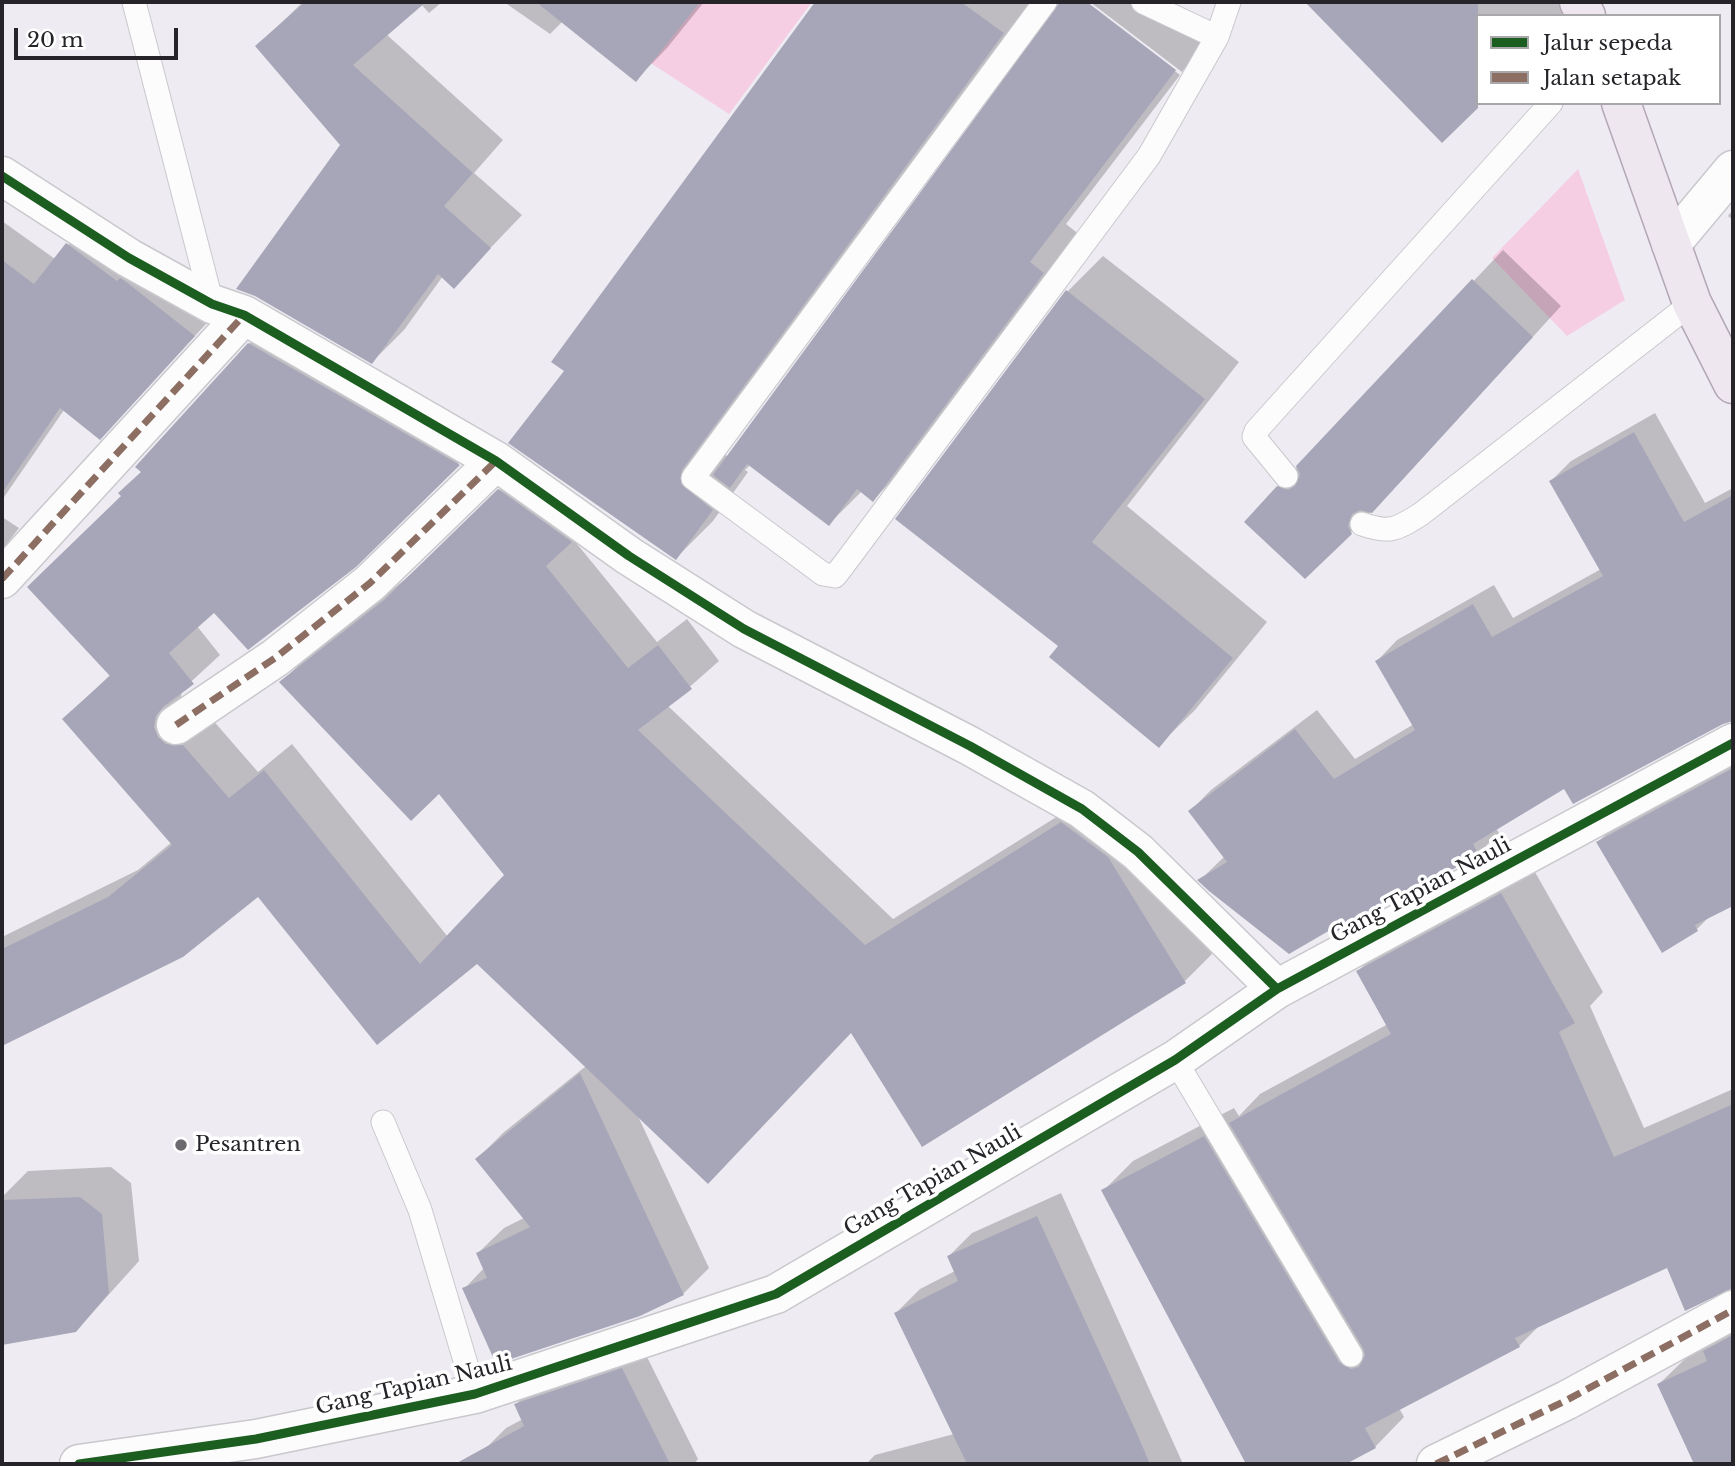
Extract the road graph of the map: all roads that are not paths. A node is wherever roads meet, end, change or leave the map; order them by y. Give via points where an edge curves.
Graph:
1 (134, 2) edge
2 (1045, 2) edge
3 (1143, 2) edge
4 (1228, 2) edge
5 (1217, 37) junction
6 (1549, 105) edge
7 (1622, 105) edge
8 (1733, 170) edge
9 (2, 176) edge
10 (1671, 244) junction
11 (1692, 303) junction
12 (228, 309) junction
13 (1733, 384) edge
14 (496, 461) junction
15 (1286, 476) dead end
16 (1362, 524) dead end
17 (2, 579) edge
18 (176, 725) dead end
19 (1733, 743) edge
20 (1277, 989) junction
21 (1175, 1060) junction
22 (383, 1122) dead end
23 (1733, 1310) edge
24 (1350, 1355) dead end
25 (475, 1394) junction
26 (79, 1464) edge
27 (1436, 1464) edge

1 - 12 lane
2 - 5 lane via 692,478 823,574 835,576 1149,156
3 - 5 lane
4 - 5 lane
6 - 15 lane via 1256,431 1254,437 1261,448
7 - 10 main road
8 - 10 street
9 - 12 street via 129,258
10 - 11 main road
11 - 13 main road
11 - 16 lane via 1421,514 1396,529 1381,531
12 - 14 street
12 - 17 street
14 - 18 street via 370,583 275,658
14 - 20 street via 629,556 744,629 1082,810 1138,852
19 - 20 street, Gang Tapian Nauli
20 - 21 street, Gang Tapian Nauli
21 - 24 lane
21 - 25 street, Gang Tapian Nauli via 776,1294
22 - 25 lane via 420,1210
23 - 27 street
25 - 26 street, Gang Tapian Nauli via 256,1439

